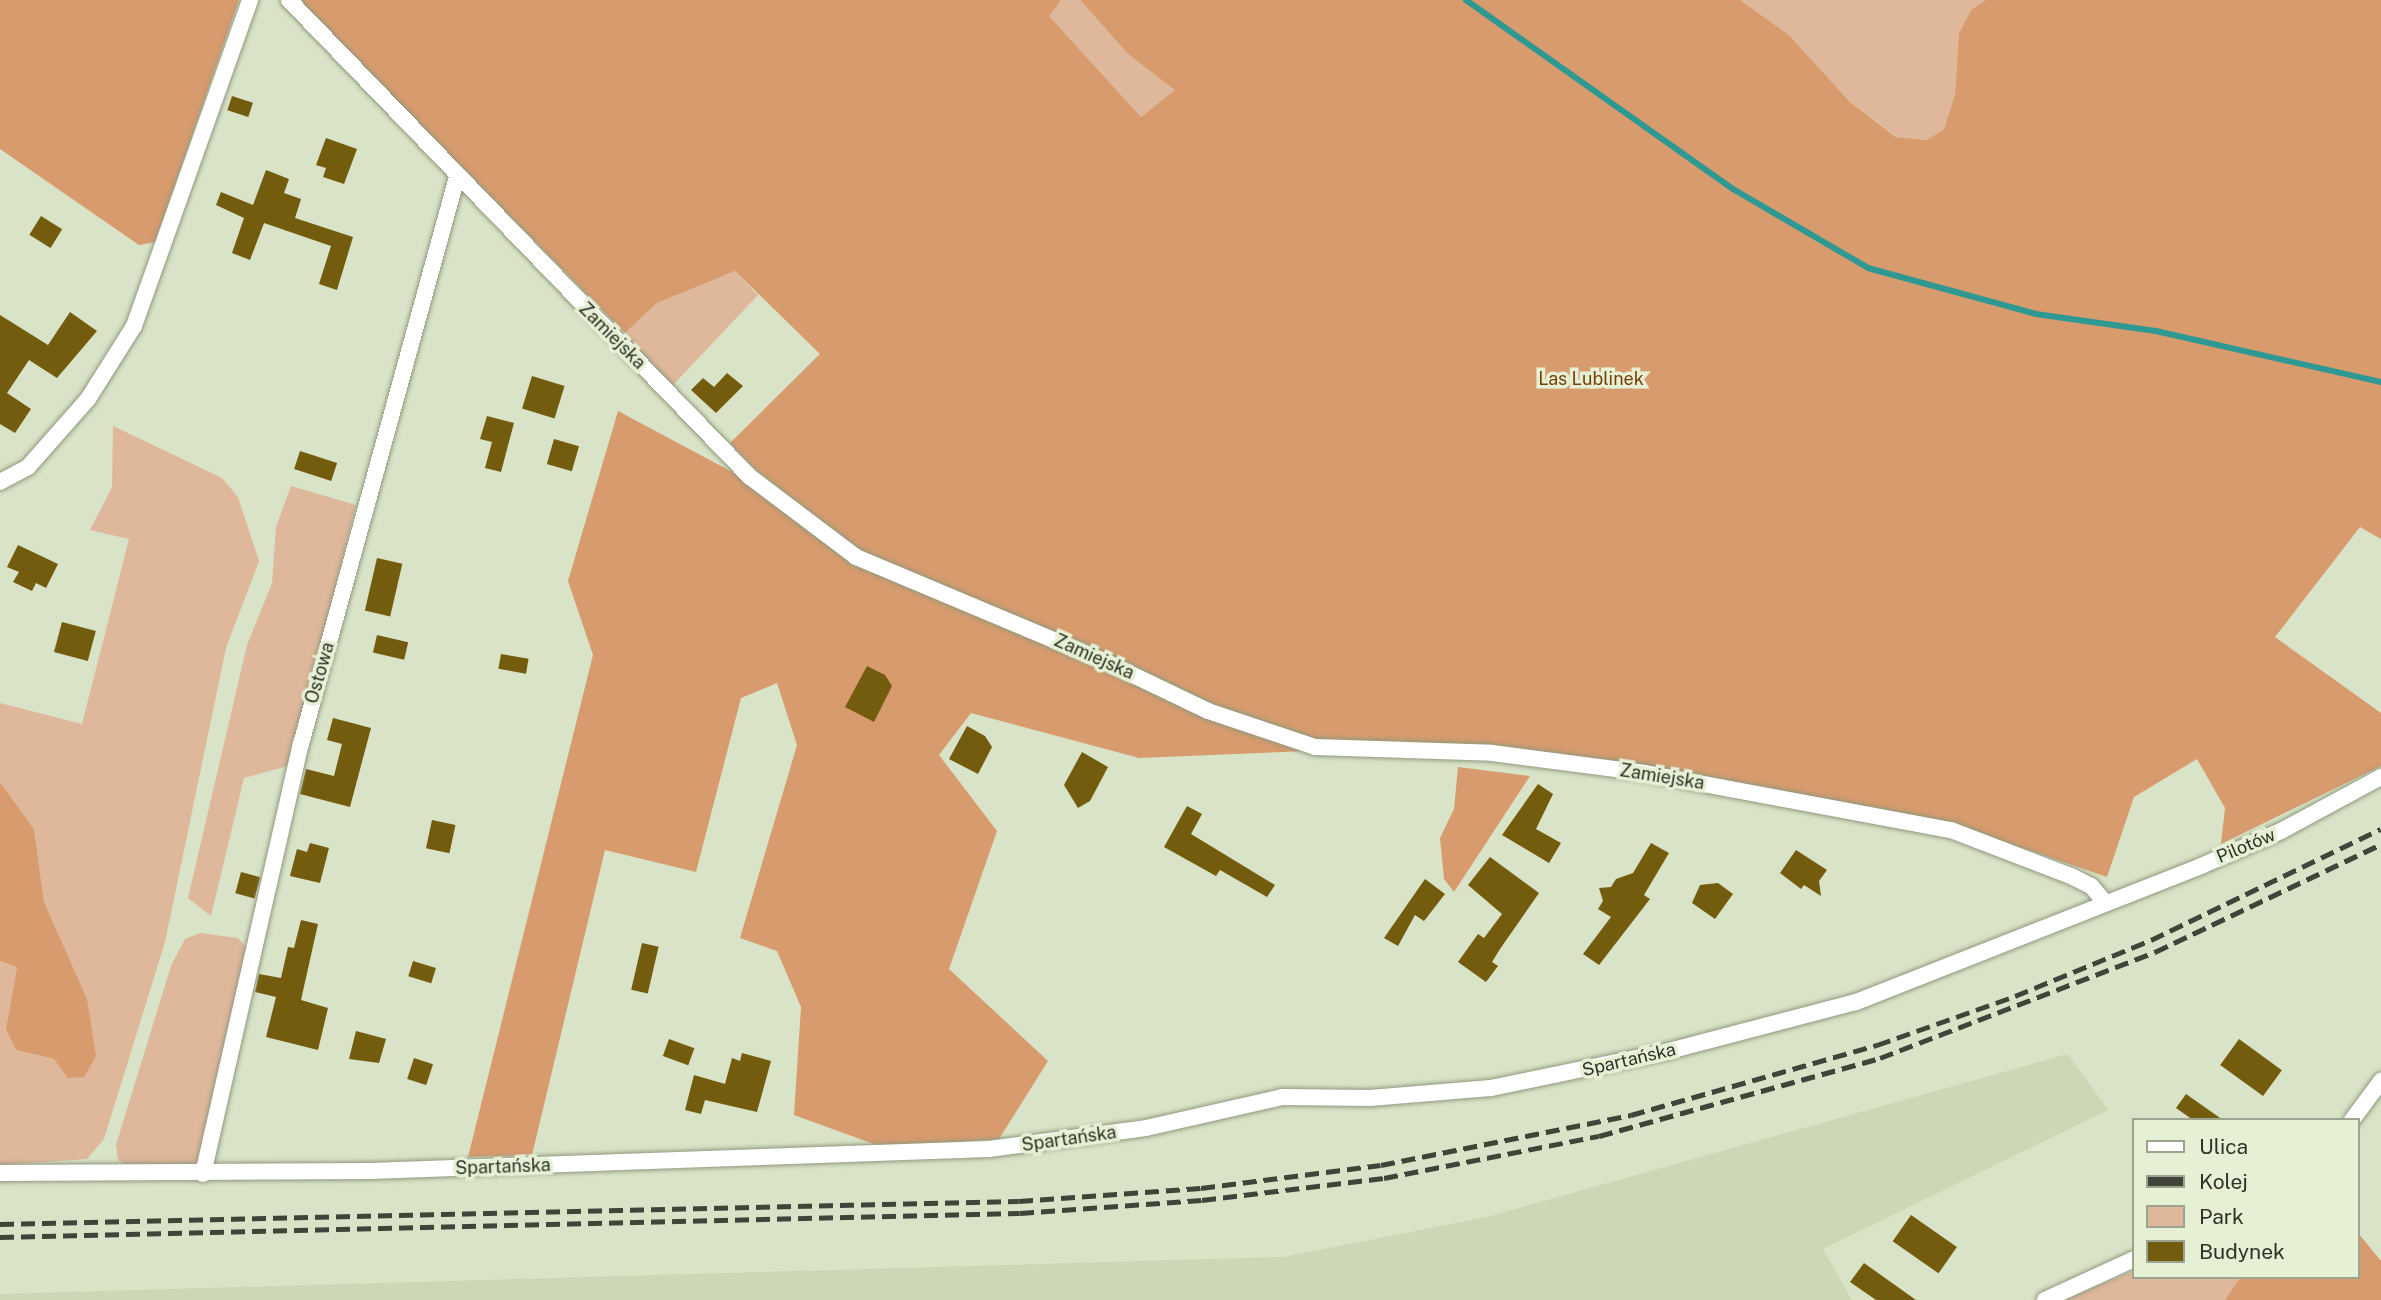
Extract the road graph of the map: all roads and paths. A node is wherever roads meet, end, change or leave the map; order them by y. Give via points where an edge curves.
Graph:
1 (250, 0) edge
2 (289, 0) edge
3 (457, 177) junction
4 (0, 482) edge
5 (2381, 777) edge
6 (2105, 902) junction
7 (2381, 1081) edge
8 (2353, 1118) edge
9 (0, 1173) edge
10 (203, 1174) junction
11 (2132, 1260) edge
12 (2045, 1300) edge

1 - 4 street via 134,326 88,399 28,467
2 - 3 street, Zamiejska
3 - 6 street, Zamiejska via 750,477 856,558 1108,663 1208,711 1315,747 1492,752 1645,773 1951,830 2071,876 2091,886
3 - 10 street, Ostowa via 300,744
5 - 6 street, Pilotów via 2281,831
6 - 10 street, Spartańska via 1856,1002 1588,1070 1472,1091 1274,1098 1146,1128 989,1149 775,1160
7 - 8 street
9 - 10 street, Spartańska
11 - 12 street

